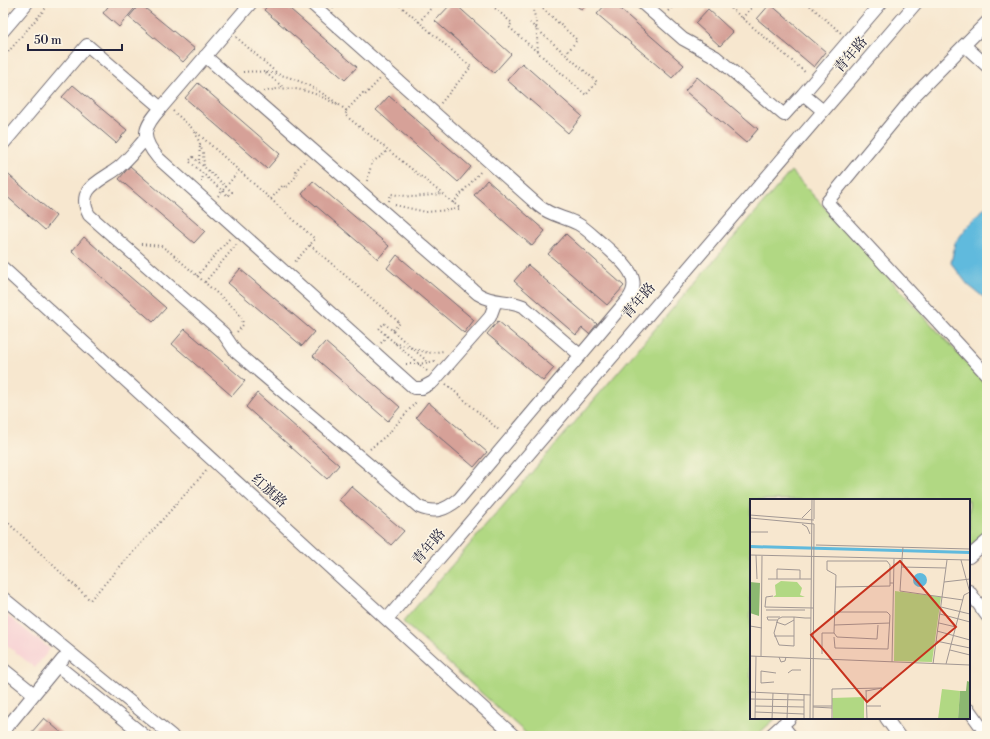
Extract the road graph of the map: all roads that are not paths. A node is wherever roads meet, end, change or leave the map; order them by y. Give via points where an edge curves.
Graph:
1 (27, 3) edge
2 (251, 3) edge
3 (311, 3) edge
4 (642, 3) edge
5 (881, 3) edge
6 (916, 3) edge
7 (987, 22) edge
8 (3, 31) edge
9 (964, 45) junction
10 (205, 56) junction
11 (987, 66) edge
12 (803, 94) junction
13 (162, 106) junction
14 (822, 110) junction
15 (146, 138) junction
16 (3, 144) edge
17 (3, 268) edge
18 (496, 301) junction
19 (580, 355) junction
20 (987, 375) edge
21 (987, 541) edge
22 (970, 557) edge
23 (970, 591) edge
24 (3, 598) edge
25 (987, 616) edge
26 (386, 619) junction
27 (69, 652) junction
28 (58, 666) junction
29 (3, 669) edge
30 (34, 694) junction
31 (970, 711) edge
32 (887, 719) edge
33 (786, 722) edge
34 (3, 732) edge
35 (144, 736) edge
36 (172, 736) edge
37 (514, 736) edge
38 (770, 736) edge
39 (791, 736) edge
40 (899, 736) edge
41 (987, 736) edge

1 - 8 street
2 - 10 street
3 - 19 street via 546,212 577,223 627,266 632,275 633,293
4 - 12 street via 683,39 716,57 784,115
5 - 12 street
6 - 14 street, 青年路
7 - 9 street
9 - 11 street
9 - 20 street via 915,95 827,202
10 - 13 street
10 - 18 street via 478,294 488,301
12 - 14 street
13 - 15 street via 149,121
13 - 16 street via 87,45
14 - 26 street, 青年路
15 - 18 street via 149,148 158,158 414,388 422,388 436,378 490,317
15 - 19 street via 118,168 92,186 84,199 84,207 89,215 226,337 236,352 419,506 440,512 459,498
17 - 26 street, 红旗路
18 - 19 street via 523,306
21 - 22 street
23 - 25 street
24 - 27 street
26 - 37 street, 红旗路
27 - 28 street
27 - 36 street
28 - 30 street
28 - 35 street
29 - 30 street
30 - 34 street
31 - 41 street
32 - 40 street
33 - 38 street
33 - 39 street

